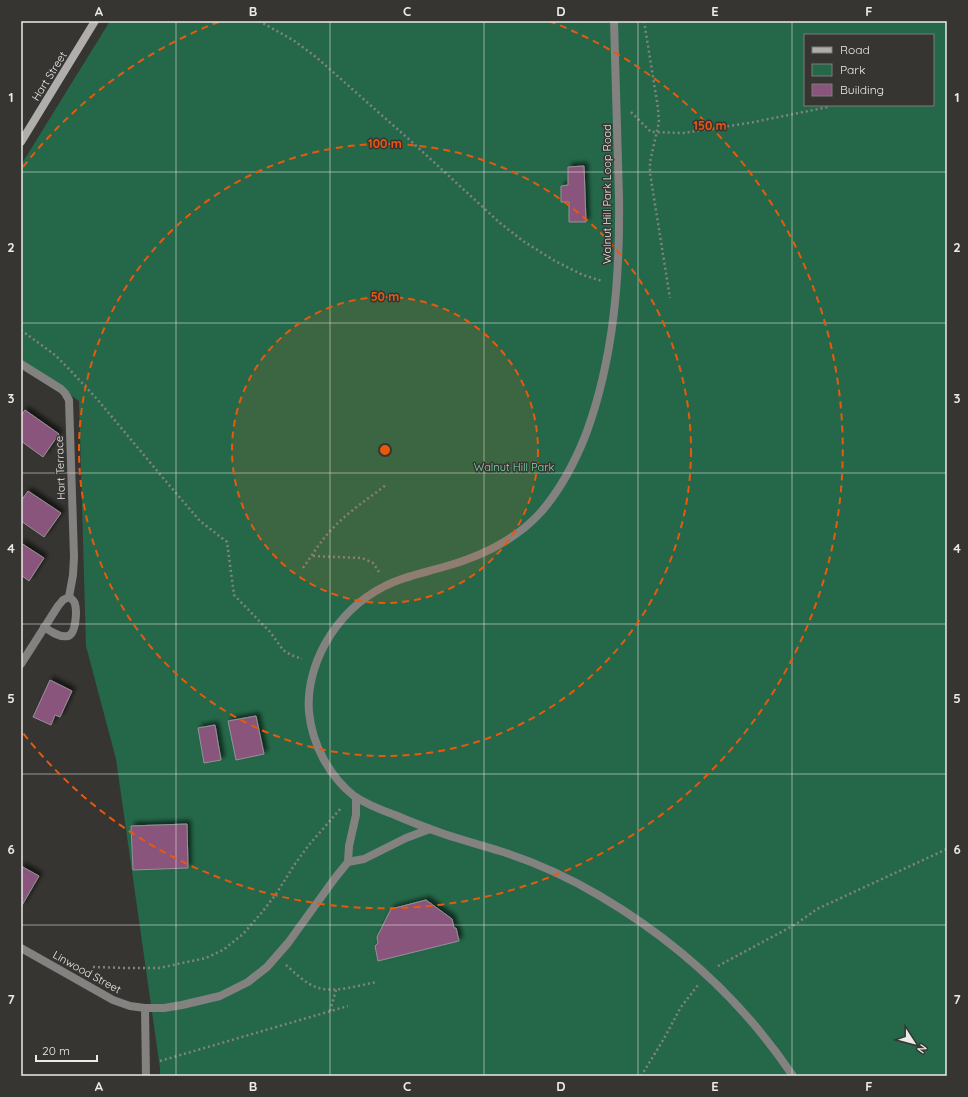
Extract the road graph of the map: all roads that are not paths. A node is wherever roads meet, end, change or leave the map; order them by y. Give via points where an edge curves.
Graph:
1 (95, 21) edge
2 (614, 21) edge
3 (21, 142) edge
4 (21, 364) edge
5 (69, 597) junction
6 (44, 627) junction
7 (21, 664) edge
8 (356, 797) junction
9 (430, 829) junction
10 (348, 862) junction
11 (21, 948) edge
12 (145, 1008) junction
13 (146, 1076) edge
14 (793, 1076) edge

1 - 3 street, Hart Street
2 - 8 street, Walnut Hill Park Loop Road via 620,222 610,343 592,415 568,474 553,498 531,522 498,545 476,556 402,578 369,595 347,614 330,637 316,663 312,677 310,719 320,753 340,783
4 - 5 street, Hart Terrace via 61,389 69,400 74,557
5 - 6 street via 58,606
5 - 6 street via 76,605 71,634 56,634
6 - 7 street
8 - 9 street, Walnut Hill Park Loop Road
8 - 10 street
9 - 10 street via 364,859
9 - 14 street, Walnut Hill Park Loop Road via 550,870 602,897 658,934 683,953 735,1003
10 - 12 street, Linwood Street via 288,944 254,979 220,996 164,1008
11 - 12 street, Linwood Street via 114,1000
12 - 13 street

